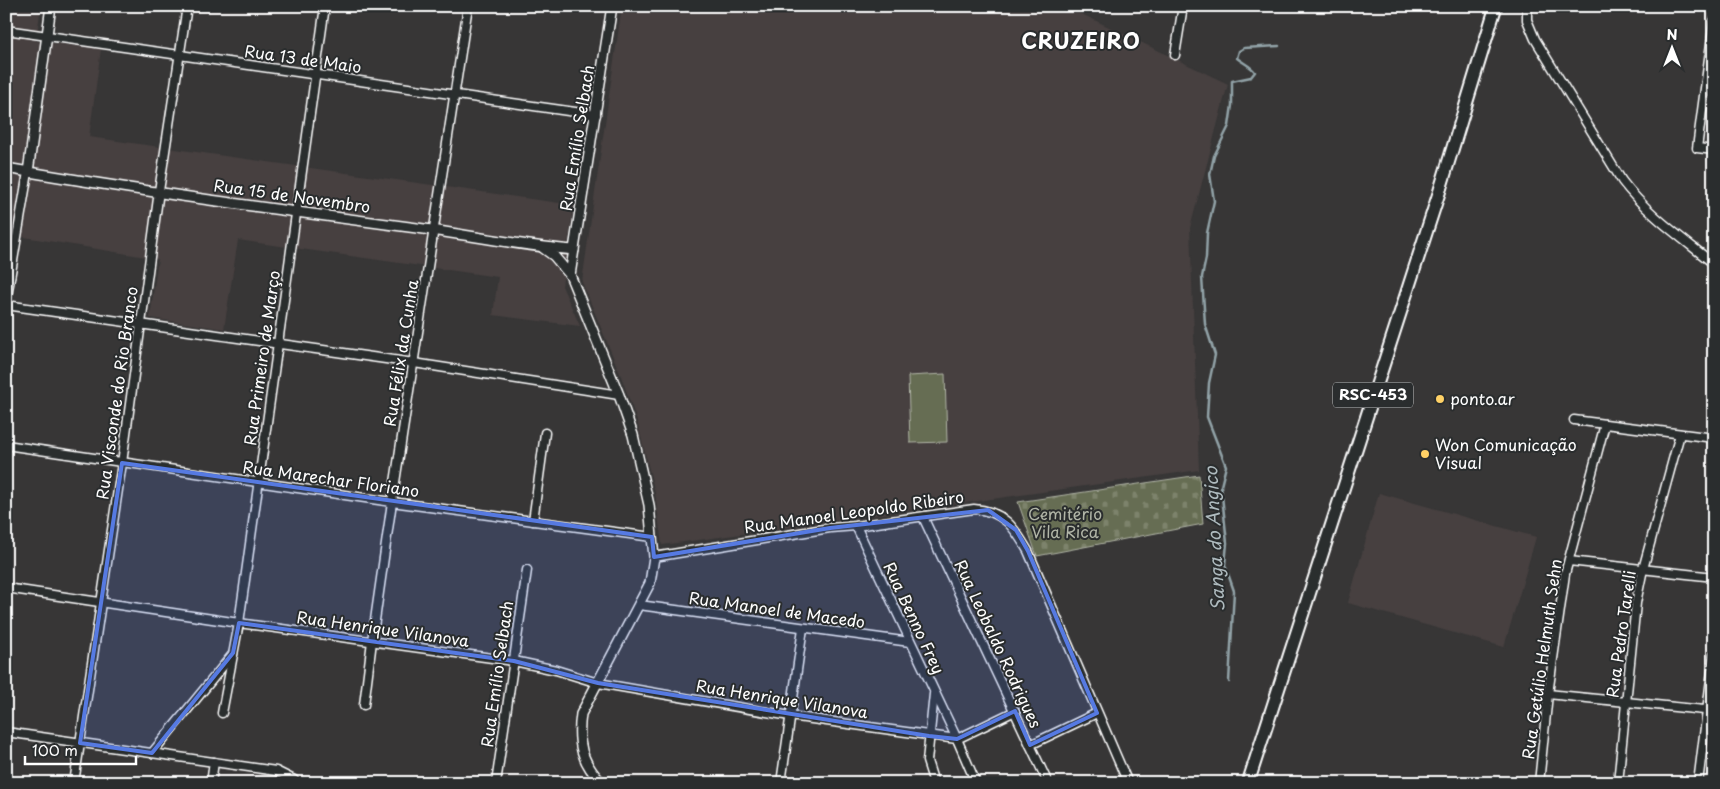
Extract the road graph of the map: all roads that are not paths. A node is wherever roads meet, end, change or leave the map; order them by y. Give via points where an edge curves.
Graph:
1 (51, 6) edge
2 (187, 6) edge
3 (325, 6) edge
4 (468, 6) edge
5 (612, 6) edge
6 (1183, 6) edge
7 (1496, 6) edge
8 (1527, 6) edge
9 (1714, 21) edge
10 (6, 30) edge
11 (46, 36) junction
12 (180, 55) junction
13 (1174, 55) dead end
14 (315, 75) junction
15 (454, 95) junction
16 (596, 115) junction
17 (1714, 150) edge
18 (6, 168) edge
19 (28, 172) junction
20 (158, 191) junction
21 (296, 212) junction
22 (434, 230) junction
23 (543, 248) junction
24 (574, 250) junction
25 (1714, 264) edge
26 (570, 275) junction
27 (6, 303) edge
28 (140, 324) junction
29 (278, 344) junction
30 (414, 363) junction
31 (619, 395) junction
32 (1574, 420) dead end
33 (1605, 424) junction
34 (545, 433) dead end
35 (1680, 434) junction
36 (1714, 438) edge
37 (6, 445) edge
38 (122, 463) junction
39 (258, 482) junction
40 (392, 502) junction
41 (923, 517) junction
42 (533, 521) junction
43 (856, 526) junction
44 (652, 537) junction
45 (654, 557) junction
46 (1569, 561) junction
47 (1643, 569) junction
48 (527, 570) dead end
49 (1714, 577) edge
50 (6, 588) edge
51 (101, 602) junction
52 (639, 605) junction
53 (239, 623) junction
54 (803, 628) junction
55 (372, 641) junction
56 (910, 642) junction
57 (233, 653) junction
58 (1714, 655) edge
59 (514, 661) junction
60 (598, 682) junction
61 (934, 694) junction
62 (1548, 694) junction
63 (1626, 702) junction
64 (364, 705) dead end
65 (1710, 710) edge
66 (1015, 711) junction
67 (222, 713) dead end
68 (1097, 713) junction
69 (790, 716) junction
70 (6, 732) edge
71 (929, 736) junction
72 (957, 739) junction
73 (80, 743) junction
74 (1030, 745) junction
75 (152, 753) junction
76 (214, 762) junction
77 (294, 780) dead end
78 (74, 783) edge
79 (211, 783) edge
80 (496, 783) edge
81 (602, 783) edge
82 (781, 783) edge
83 (934, 783) edge
84 (976, 783) edge
85 (1048, 783) edge
86 (1128, 783) edge
87 (1248, 783) edge
88 (1539, 783) edge
89 (1618, 783) edge
90 (1698, 783) edge

1 - 11 main road
2 - 12 street, Rua Visconde do Rio Branco
3 - 14 street, Rua Primeiro de Março
4 - 15 street, Rua Félix da Cunha
5 - 16 main road, Rua Emílio Selbach
6 - 13 street
7 - 87 highway, RSC-453 via 1439,193
8 - 25 street via 1527,20 1535,39 1622,181 1649,210
9 - 17 street via 1697,148
10 - 11 street, Rua 13 de Maio
11 - 12 street, Rua 13 de Maio
11 - 19 main road
12 - 14 street, Rua 13 de Maio
12 - 20 street, Rua Visconde do Rio Branco
14 - 15 street, Rua 13 de Maio
14 - 21 street, Rua Primeiro de Março
15 - 16 street, Rua 13 de Maio
15 - 22 street, Rua Félix da Cunha
16 - 24 main road, Rua Emílio Selbach
18 - 19 main road, Rua 15 de Novembro
19 - 20 main road, Rua 15 de Novembro
19 - 27 street
20 - 21 main road, Rua 15 de Novembro
20 - 28 street, Rua Visconde do Rio Branco
21 - 22 main road, Rua 15 de Novembro
21 - 29 street, Rua Primeiro de Março
22 - 23 main road, Rua 15 de Novembro
22 - 30 street, Rua Félix da Cunha
23 - 24 main road, Rua 15 de Novembro
23 - 26 main road
24 - 26 main road, Rua Emílio Selbach
26 - 31 main road
27 - 28 street
28 - 29 street
28 - 38 street, Rua Visconde do Rio Branco
29 - 30 street
29 - 39 street, Rua Primeiro de Março
30 - 31 street
30 - 40 street, Rua Félix da Cunha
31 - 44 main road via 633,435 649,505
32 - 33 street
33 - 35 street
33 - 46 street, Rua Getúlio Helmuth Sehn
34 - 42 street
35 - 36 street
35 - 47 street, Rua Pedro Tarelli
37 - 38 street, Rua Marechar Floriano
38 - 39 street, Rua Marechar Floriano
38 - 51 street, Rua Visconde do Rio Branco
39 - 40 street, Rua Marechar Floriano
39 - 53 street, Rua Primeiro de Março
40 - 42 street, Rua Marechar Floriano
40 - 55 street, Rua Félix da Cunha
41 - 43 street, Rua Manoel Leopoldo Ribeiro
41 - 66 street, Rua Leobaldo Rodrigues
41 - 68 street, Rua Manoel Leopoldo Ribeiro via 988,510 1016,530
42 - 44 street, Rua Marechar Floriano
43 - 45 street, Rua Manoel Leopoldo Ribeiro
43 - 56 street, Rua Benno Frey
44 - 45 main road
45 - 52 main road via 650,583
46 - 47 street
46 - 62 street, Rua Getúlio Helmuth Sehn
47 - 49 street
47 - 63 street, Rua Pedro Tarelli via 1636,603
48 - 59 street, Rua Emílio Selbach
50 - 51 street, Rua Henrique Vilanova
51 - 53 street, Rua Henrique Vilanova
51 - 73 street, Rua Visconde do Rio Branco
52 - 54 street, Rua Manoel de Macedo
52 - 60 main road
53 - 55 street, Rua Henrique Vilanova
53 - 57 street, Rua Primeiro de Março
54 - 56 street, Rua Manoel de Macedo
54 - 69 street
55 - 59 street, Rua Henrique Vilanova
55 - 64 street, Rua Félix da Cunha
56 - 61 street, Rua Benno Frey
57 - 67 street, Rua Primeiro de Março
57 - 75 street
58 - 65 street
59 - 60 street, Rua Henrique Vilanova
59 - 80 street, Rua Emílio Selbach
60 - 69 street, Rua Henrique Vilanova
60 - 81 main road via 581,714 579,732 582,753
61 - 71 street, Rua Benno Frey
61 - 72 street
62 - 63 street
62 - 88 street, Rua Getúlio Helmuth Sehn
63 - 65 street
63 - 89 street, Rua Pedro Tarelli
65 - 90 street
66 - 72 street
66 - 74 street, Rua Leobaldo Rodrigues
68 - 74 street
68 - 86 street, Rua Manoel Leopoldo Ribeiro
69 - 71 street, Rua Henrique Vilanova
69 - 82 street
70 - 73 street
71 - 72 street, Rua Henrique Vilanova
71 - 83 street, Rua Benno Frey via 927,761
72 - 84 street
73 - 75 street
73 - 78 street, Rua Visconde do Rio Branco
74 - 85 street, Rua Leobaldo Rodrigues
75 - 76 street
76 - 77 street via 276,771
76 - 79 street

